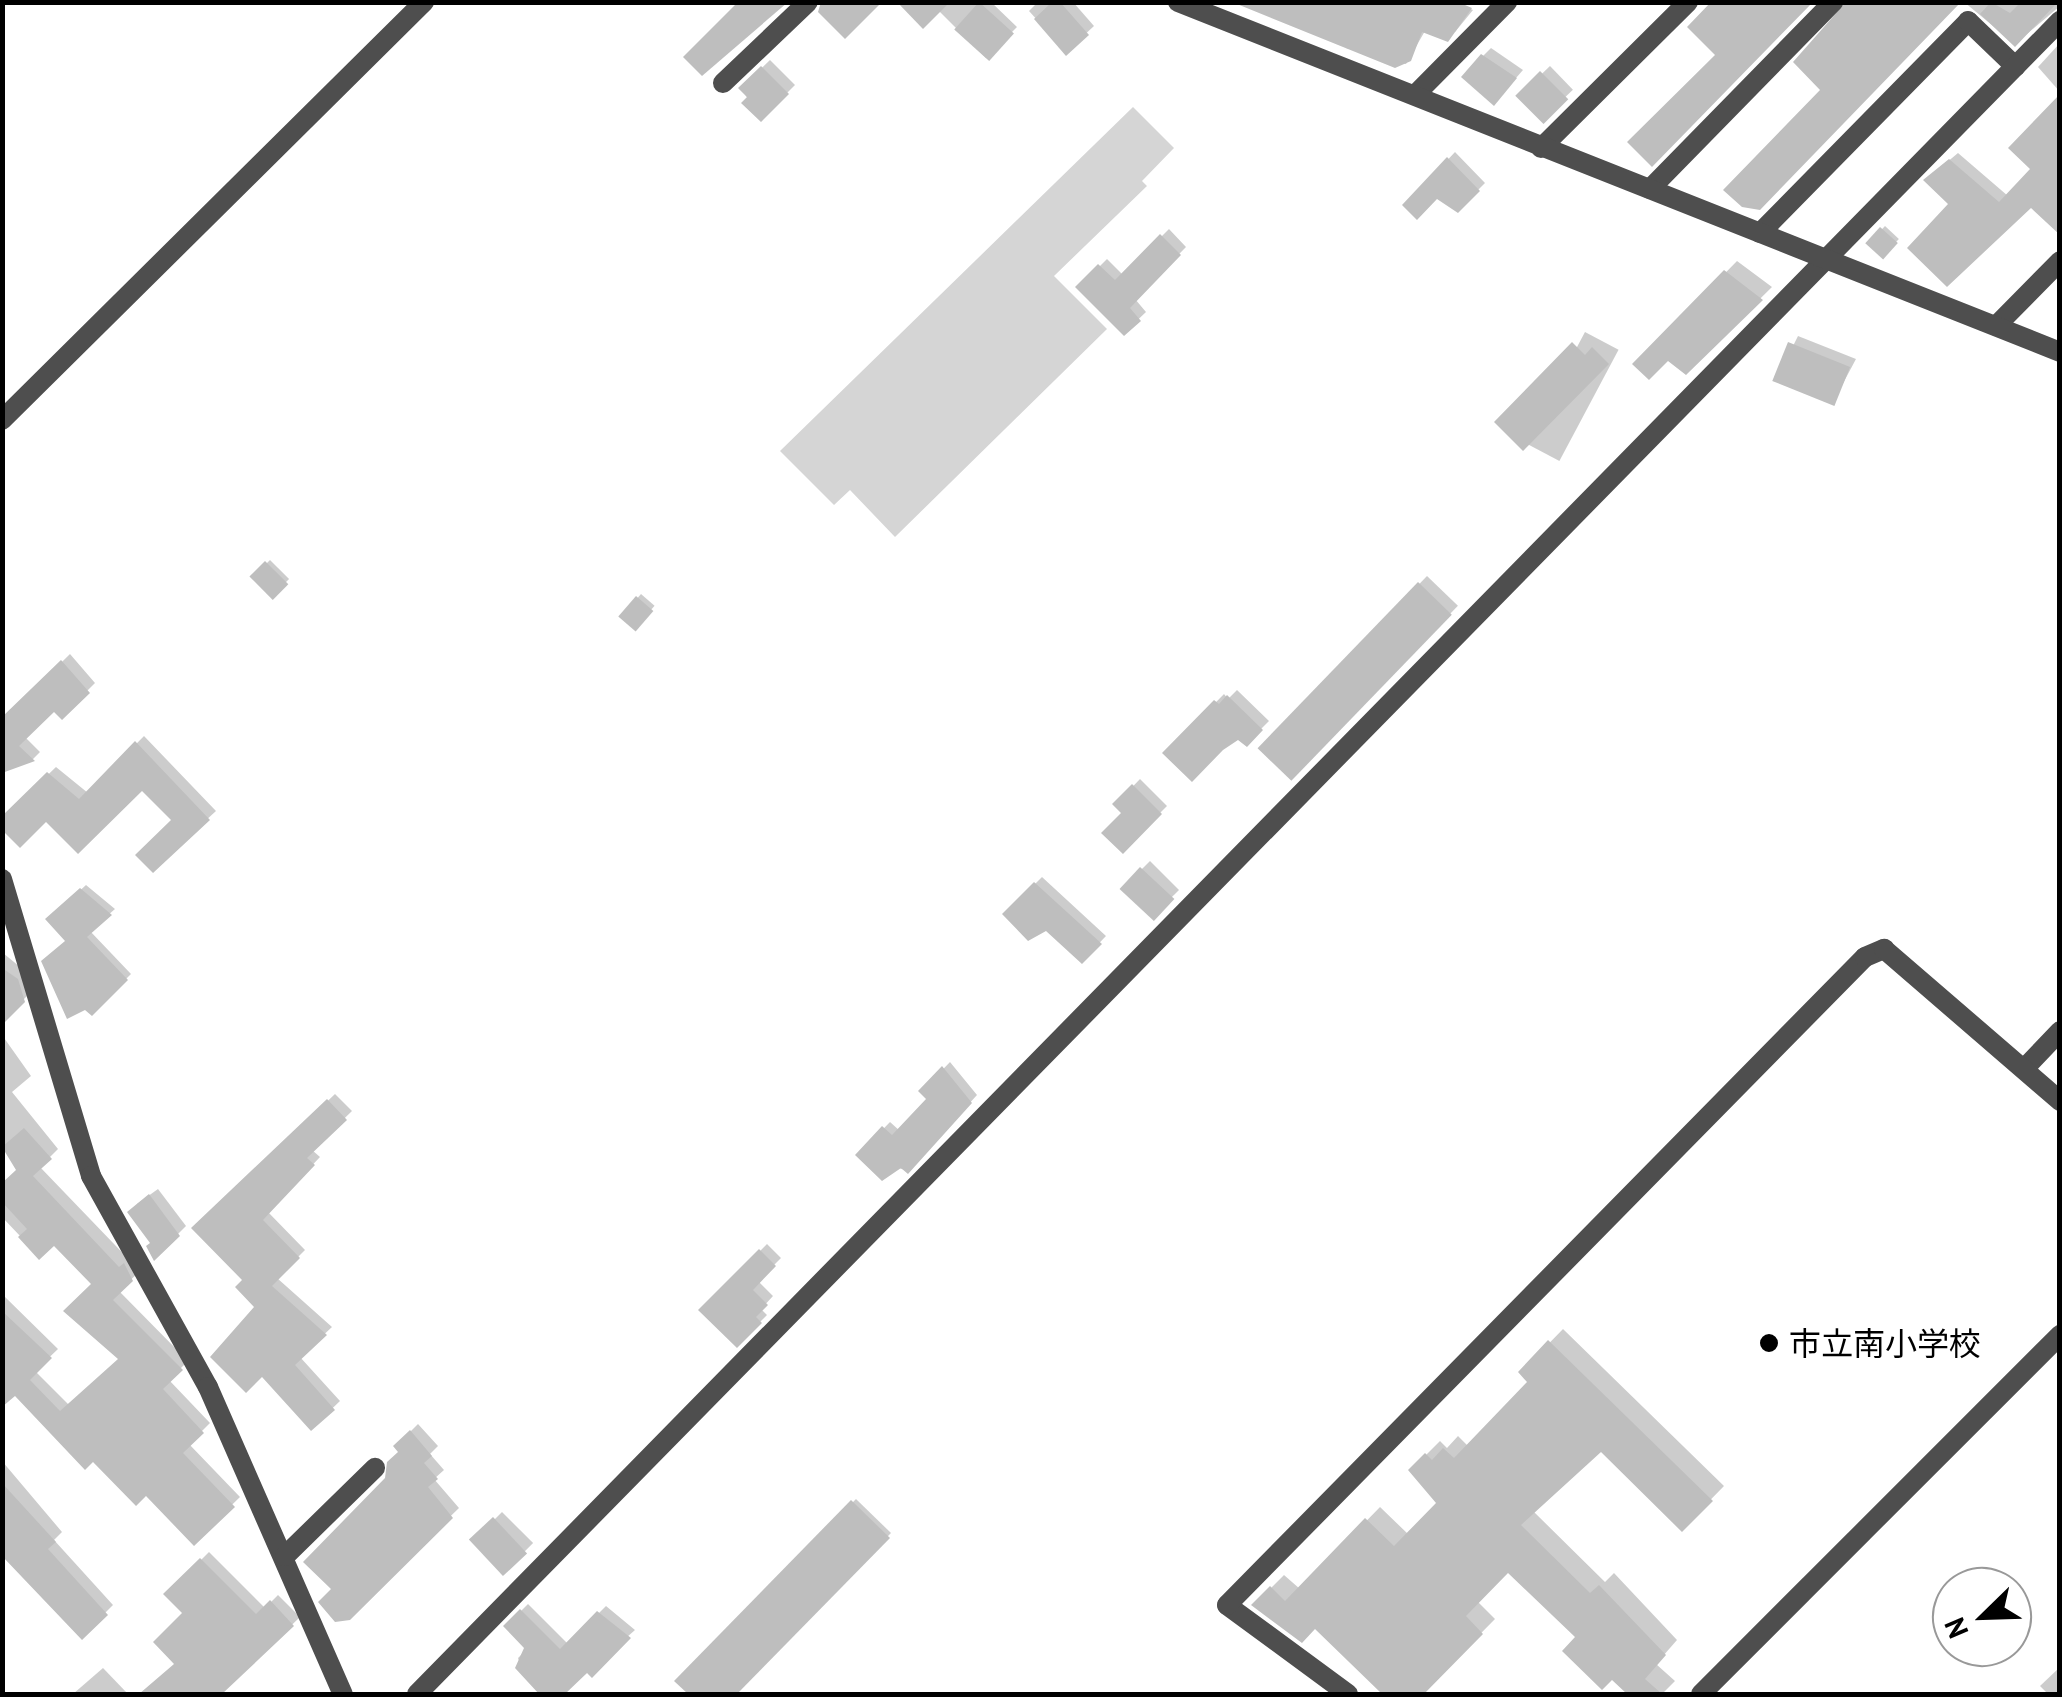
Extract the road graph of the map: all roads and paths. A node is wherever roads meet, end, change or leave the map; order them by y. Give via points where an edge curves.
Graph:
1 (424, 2) edge
2 (808, 2) edge
3 (1178, 2) edge
4 (1688, 2) edge
5 (1833, 2) edge
6 (1505, 3) edge
7 (2060, 21) edge
8 (2016, 67) junction
9 (723, 82) dead end
10 (1415, 96) junction
11 (1541, 148) junction
12 (1650, 189) junction
13 (1760, 233) junction
14 (1822, 259) junction
15 (2060, 261) edge
16 (1996, 326) junction
17 (2060, 352) edge
18 (2, 420) edge
19 (2, 879) edge
20 (2060, 1031) edge
21 (2024, 1069) junction
22 (2060, 1101) edge
23 (2060, 1335) edge
24 (375, 1468) dead end
25 (285, 1556) junction
26 (343, 1694) edge
27 (417, 1694) edge
28 (1348, 1694) edge
29 (1701, 1694) edge

1 - 18 street
2 - 9 street
3 - 10 street
4 - 11 street
5 - 12 street
6 - 10 street
7 - 8 street
8 - 13 street via 1968,21
8 - 14 street
10 - 11 street
11 - 12 street
12 - 13 street
13 - 14 street
14 - 16 street
14 - 27 street
15 - 16 street
16 - 17 street
19 - 25 street via 91,1176 208,1387
20 - 21 street
21 - 22 street
21 - 28 street via 1884,949 1865,956 1226,1605
23 - 29 street
24 - 25 street
25 - 26 street

